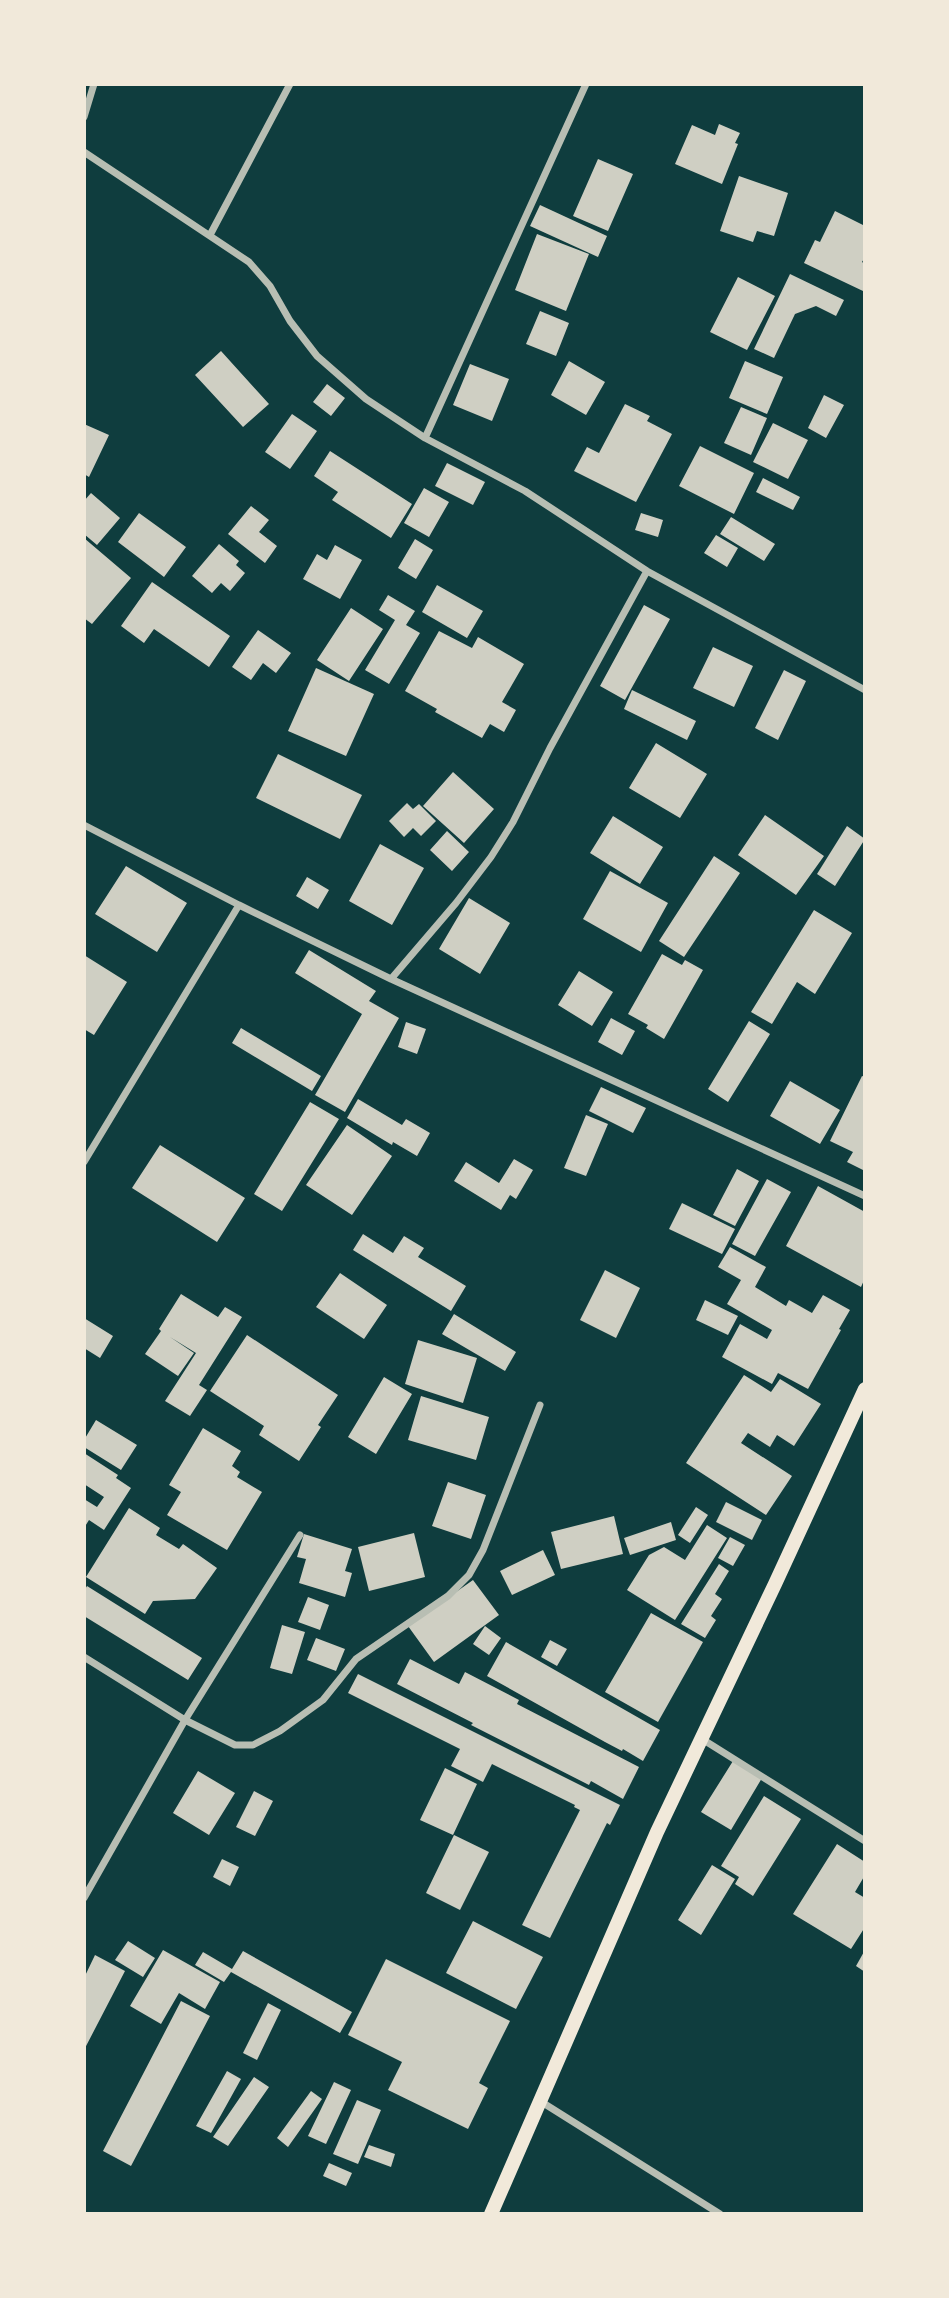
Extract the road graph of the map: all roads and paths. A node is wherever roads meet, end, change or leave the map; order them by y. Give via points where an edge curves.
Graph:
1 (94, 84) edge
2 (290, 84) edge
3 (586, 84) edge
4 (84, 117) edge
5 (84, 152) edge
6 (210, 234) junction
7 (425, 438) junction
8 (647, 571) junction
9 (865, 690) edge
10 (84, 825) edge
11 (239, 905) junction
12 (391, 979) junction
13 (84, 1162) edge
14 (865, 1196) edge
15 (865, 1389) edge
16 (540, 1405) dead end
17 (300, 1535) dead end
18 (84, 1657) edge
19 (185, 1720) junction
20 (701, 1739) junction
21 (865, 1841) edge
22 (84, 1898) edge
23 (539, 2101) junction
24 (491, 2214) edge
25 (720, 2214) edge

1 - 4 street
2 - 6 street
3 - 7 street
5 - 6 street
6 - 7 street via 263,278 317,356 366,399
7 - 8 street via 525,491
8 - 9 street
8 - 12 street via 513,822 456,903
10 - 11 street
11 - 12 street
11 - 13 street
12 - 14 street
15 - 20 main road
16 - 19 street via 483,1550 469,1575 448,1596 356,1659 323,1700 253,1745 235,1745
17 - 19 street
18 - 19 street
19 - 22 street
20 - 21 street
20 - 23 main road
23 - 24 main road
23 - 25 street

